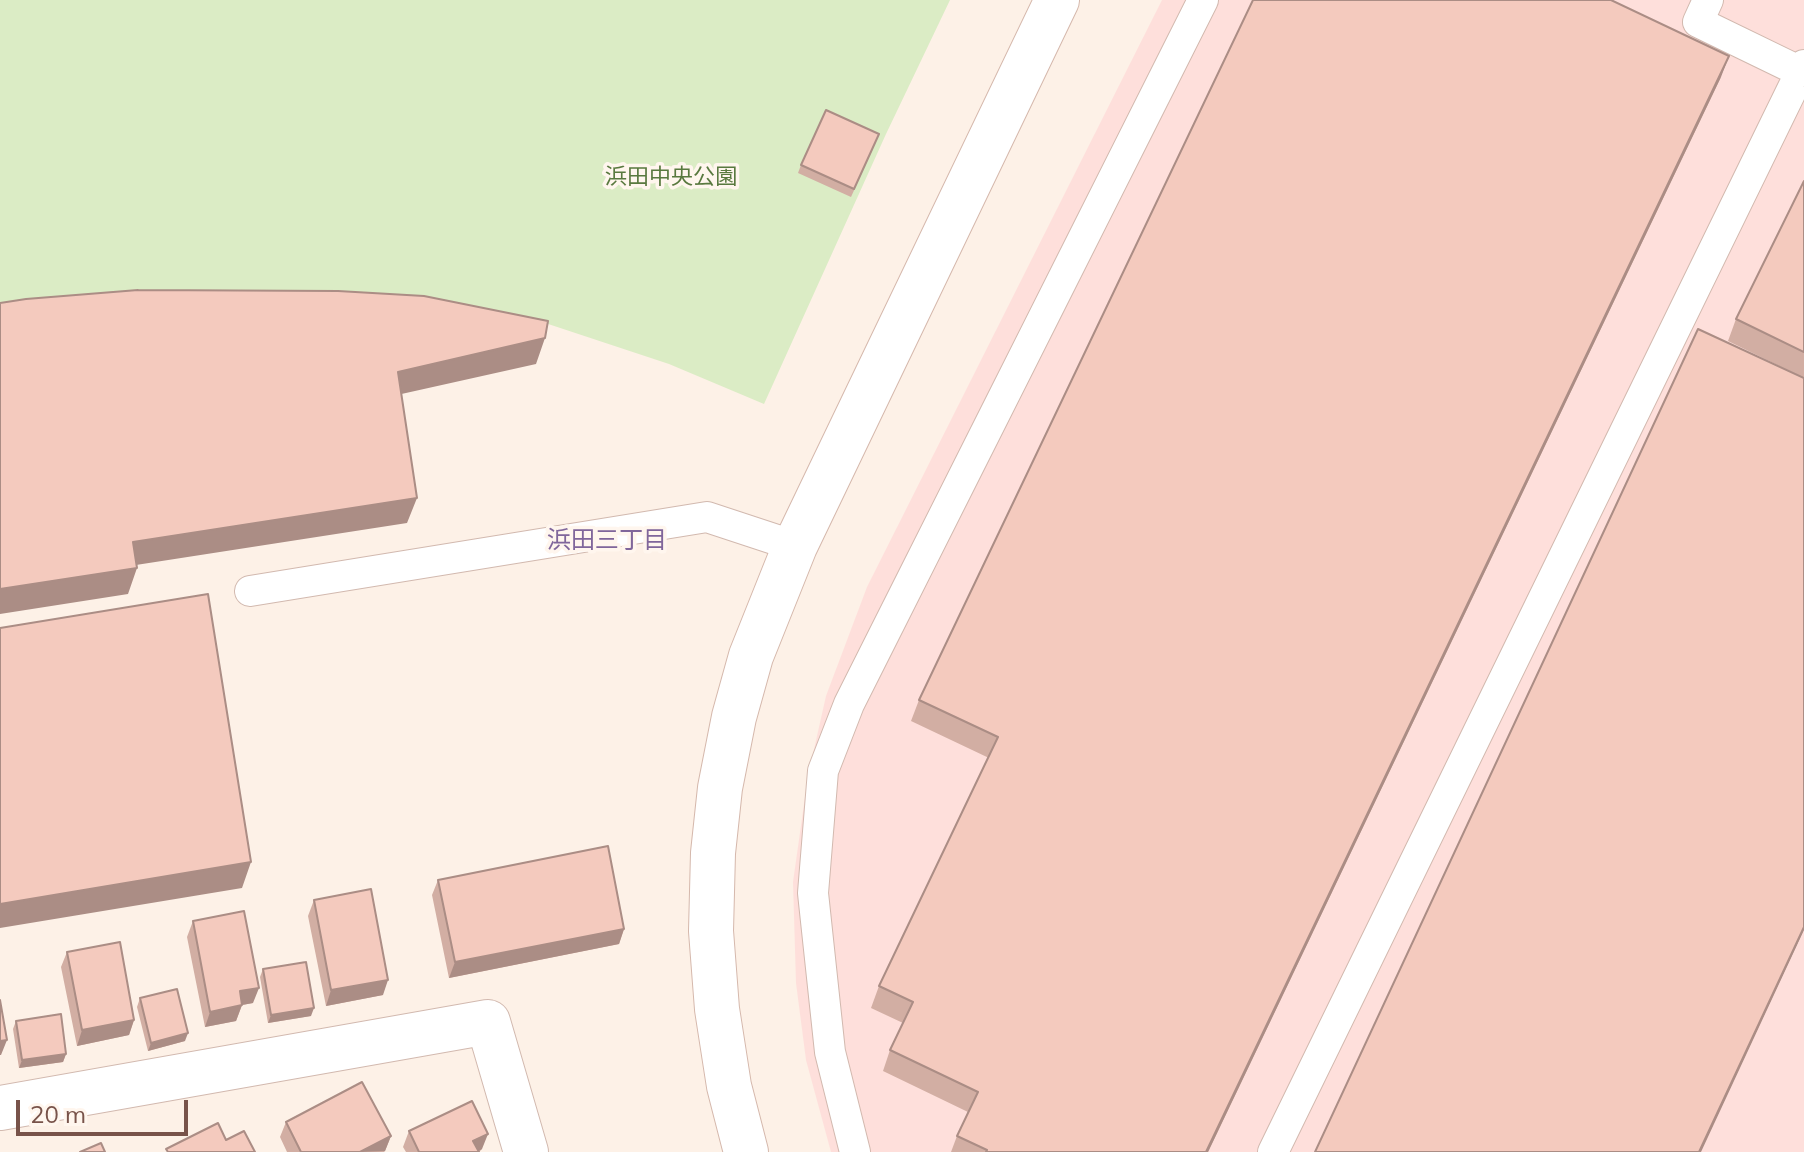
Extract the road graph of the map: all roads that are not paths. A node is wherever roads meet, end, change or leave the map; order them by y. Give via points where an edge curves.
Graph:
1 (1057, 0) edge
2 (1203, 0) edge
3 (1708, 0) edge
4 (1802, 68) edge
5 (795, 546) junction
6 (250, 591) dead end
7 (0, 1108) edge
8 (526, 1152) edge
9 (746, 1152) edge
10 (855, 1152) edge
11 (1273, 1152) edge

1 - 5 street
2 - 10 lane via 849,704 823,771 813,893 830,1052
3 - 4 lane via 1698,22
4 - 11 lane
5 - 6 lane via 707,517
5 - 9 street via 751,656 734,717 713,853 717,1009
7 - 8 street via 488,1022

